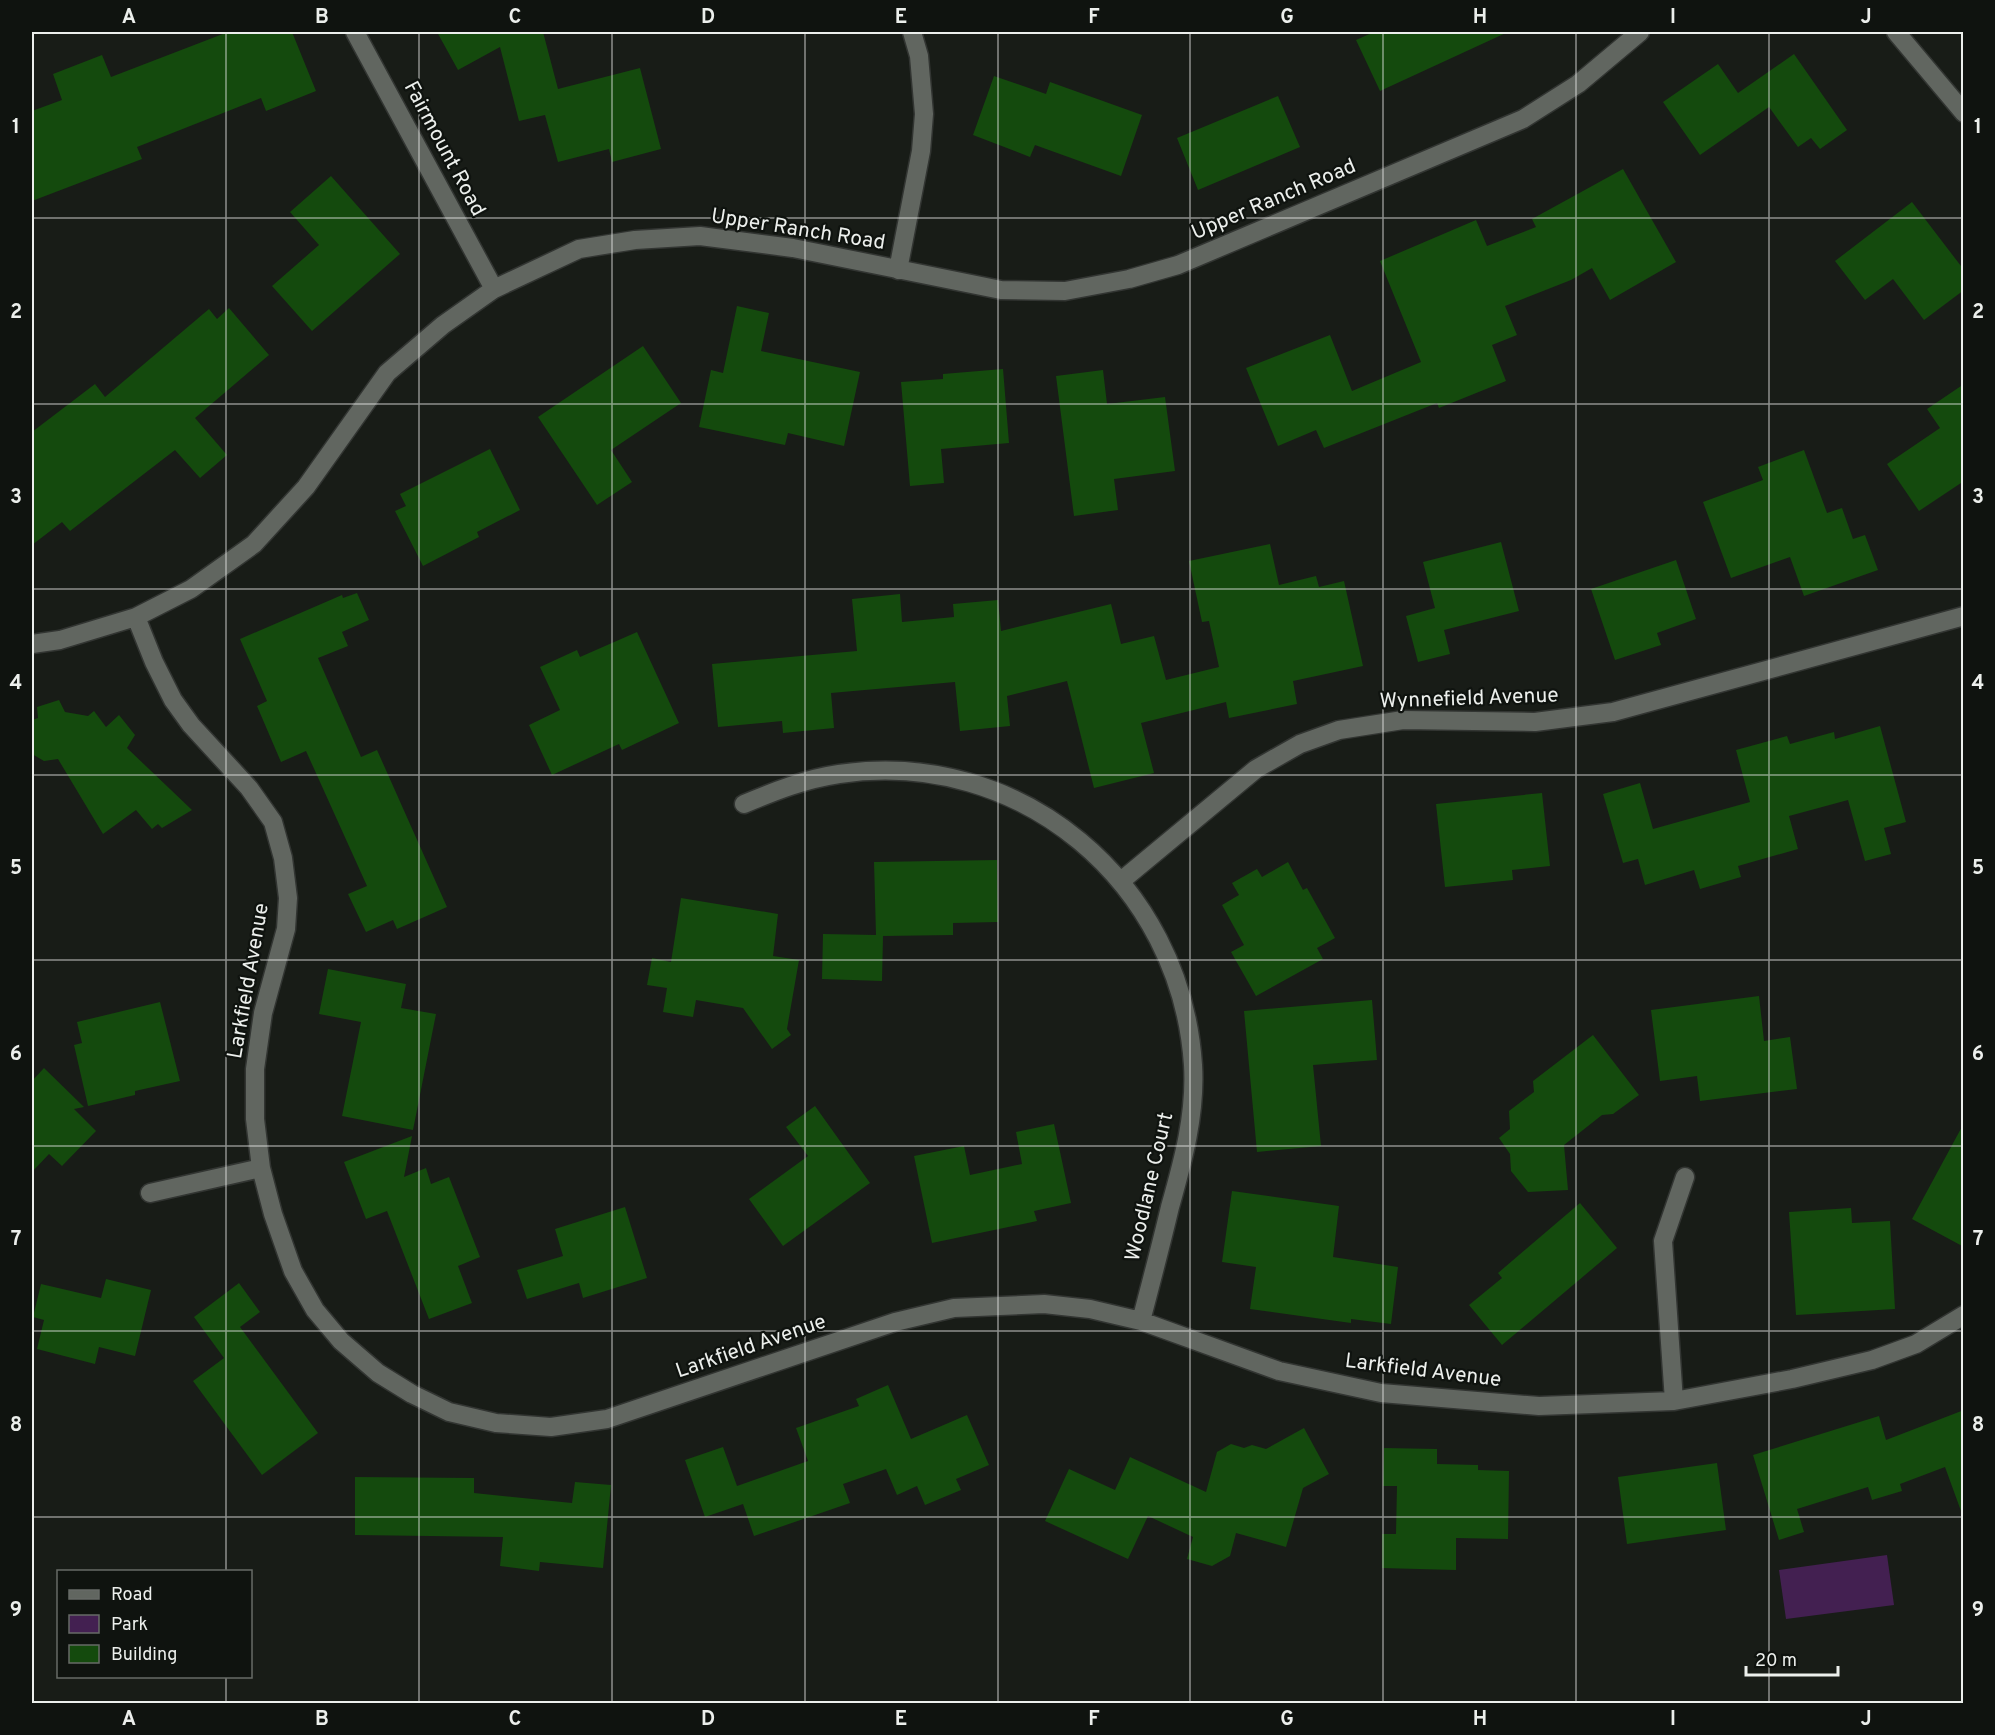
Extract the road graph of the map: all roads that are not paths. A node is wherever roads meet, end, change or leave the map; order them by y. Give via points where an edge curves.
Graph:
1 (355, 32) edge
2 (912, 32) edge
3 (1640, 32) edge
4 (1896, 32) edge
5 (1964, 114) edge
6 (898, 270) junction
7 (494, 289) junction
8 (1964, 616) edge
9 (136, 617) junction
10 (32, 644) edge
11 (744, 804) dead end
12 (1121, 881) junction
13 (261, 1168) junction
14 (1685, 1177) dead end
15 (150, 1193) dead end
16 (1964, 1315) edge
17 (1141, 1321) junction
18 (1674, 1401) junction

1 - 7 street, Fairmount Road
2 - 6 street via 919,56 924,114 921,152
3 - 6 street, Upper Ranch Road via 1578,84 1523,119 1178,265 1065,291 1001,290
4 - 5 street
6 - 7 street, Upper Ranch Road via 793,248 700,236 579,249
7 - 9 street, Upper Ranch Road via 443,325 387,373 306,487 254,544 191,589
8 - 12 street, Wynnefield Avenue via 1613,712 1534,722 1402,720 1339,730 1300,744 1256,769
9 - 10 street, Upper Ranch Road via 60,640
9 - 13 street, Larkfield Avenue via 173,700 273,822 283,858 288,898 286,929 263,1013 255,1069 255,1119
11 - 12 street, Woodlane Court via 792,785 839,774 890,771 939,775 986,787 1036,810 1083,843
12 - 17 street, Woodlane Court via 1149,920 1171,965 1185,1011 1193,1065 1185,1151
13 - 15 street
13 - 17 street, Larkfield Avenue via 293,1271 315,1310 341,1341 378,1373 412,1394 450,1412 496,1423 550,1427 607,1419 895,1322 954,1308 1044,1304 1090,1309
14 - 18 street via 1663,1241
16 - 18 street, Larkfield Avenue via 1916,1344 1872,1360
17 - 18 street, Larkfield Avenue via 1280,1371 1381,1393 1539,1407

